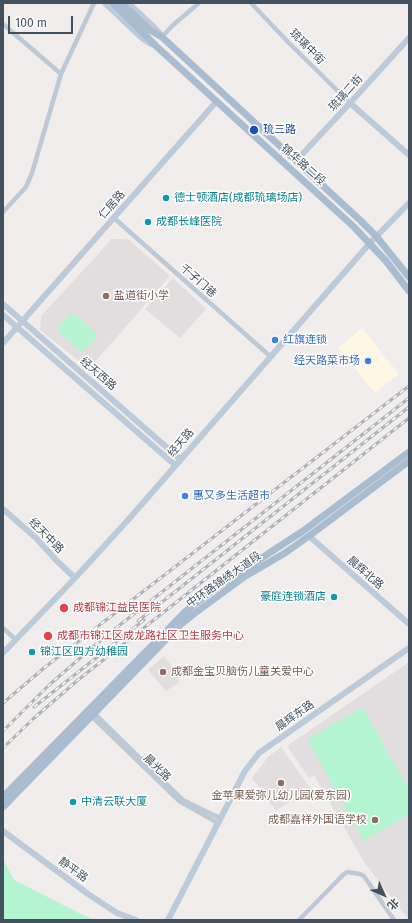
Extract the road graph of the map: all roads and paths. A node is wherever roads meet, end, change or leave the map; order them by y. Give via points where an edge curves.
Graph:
1 (94, 3) edge
2 (105, 3) edge
3 (113, 3) edge
4 (121, 3) edge
5 (128, 3) edge
6 (199, 3) edge
7 (251, 3) edge
8 (3, 24) edge
9 (162, 37) junction
10 (409, 38) edge
11 (156, 46) junction
12 (61, 74) junction
13 (217, 101) junction
14 (350, 103) junction
15 (409, 155) edge
16 (296, 161) junction
17 (409, 203) edge
18 (3, 212) edge
19 (114, 218) junction
20 (376, 236) junction
21 (370, 242) junction
22 (409, 277) edge
23 (409, 291) edge
24 (3, 304) edge
25 (3, 315) edge
26 (22, 321) junction
27 (17, 327) junction
28 (3, 343) edge
29 (271, 357) junction
30 (409, 452) edge
31 (180, 460) junction
32 (409, 461) edge
33 (175, 465) junction
34 (3, 510) edge
35 (309, 536) junction
36 (75, 578) junction
37 (409, 624) edge
38 (3, 628) edge
39 (16, 640) junction
40 (409, 648) edge
41 (3, 653) edge
42 (93, 714) junction
43 (3, 797) edge
44 (3, 807) edge
45 (219, 820) junction
46 (3, 831) edge
47 (136, 920) edge
48 (168, 920) edge
49 (299, 920) edge
50 (394, 920) edge

1 - 12 street
2 - 11 street, 锦华路二段 via 143,39
3 - 11 main road, 锦华路二段
4 - 9 main road, 锦华路二段 via 150,30
5 - 9 street, 锦华路二段
6 - 9 street
7 - 14 street, 琉璃中街
8 - 12 street
9 - 16 main road, 锦华路二段
10 - 14 street, 琉璃二街
11 - 13 main road, 锦华路二段
12 - 18 street via 32,173 26,187
13 - 19 street, 仁居路
13 - 21 main road, 锦华路二段
14 - 15 street
14 - 16 street, 琉璃二街
16 - 20 main road, 锦华路二段
17 - 20 street, 经天路
19 - 26 street, 仁居路
19 - 29 street, 千子门巷
20 - 21 street, 经天路
20 - 22 main road, 锦华路二段
21 - 23 main road, 锦华路二段
21 - 29 street, 经天路
24 - 26 street, 经天西路
25 - 27 street, 经天西路
26 - 27 street, 仁居路
26 - 31 street, 经天西路
27 - 28 street, 仁居路
27 - 33 street, 经天西路
29 - 31 street, 经天路
30 - 43 main road, 中环路锦绣大道段 via 303,531 214,589 186,611
31 - 33 street, 经天路
32 - 35 main road, 中环路锦绣大道段
33 - 36 street, 经天路
34 - 36 street, 经天中路 via 36,538
35 - 37 street, 晨辉北路
35 - 42 main road, 中环路锦绣大道段 via 244,577 180,625
36 - 39 street, 经天路
38 - 39 street
39 - 41 street, 经天路
40 - 45 street, 晨辉东路 via 259,753 245,771
42 - 44 main road, 中环路锦绣大道段
42 - 45 street, 晨光路 via 178,801
45 - 48 street, 晨辉东路
46 - 47 street, 静平路 via 88,894 117,913
49 - 50 street via 347,872 364,876

